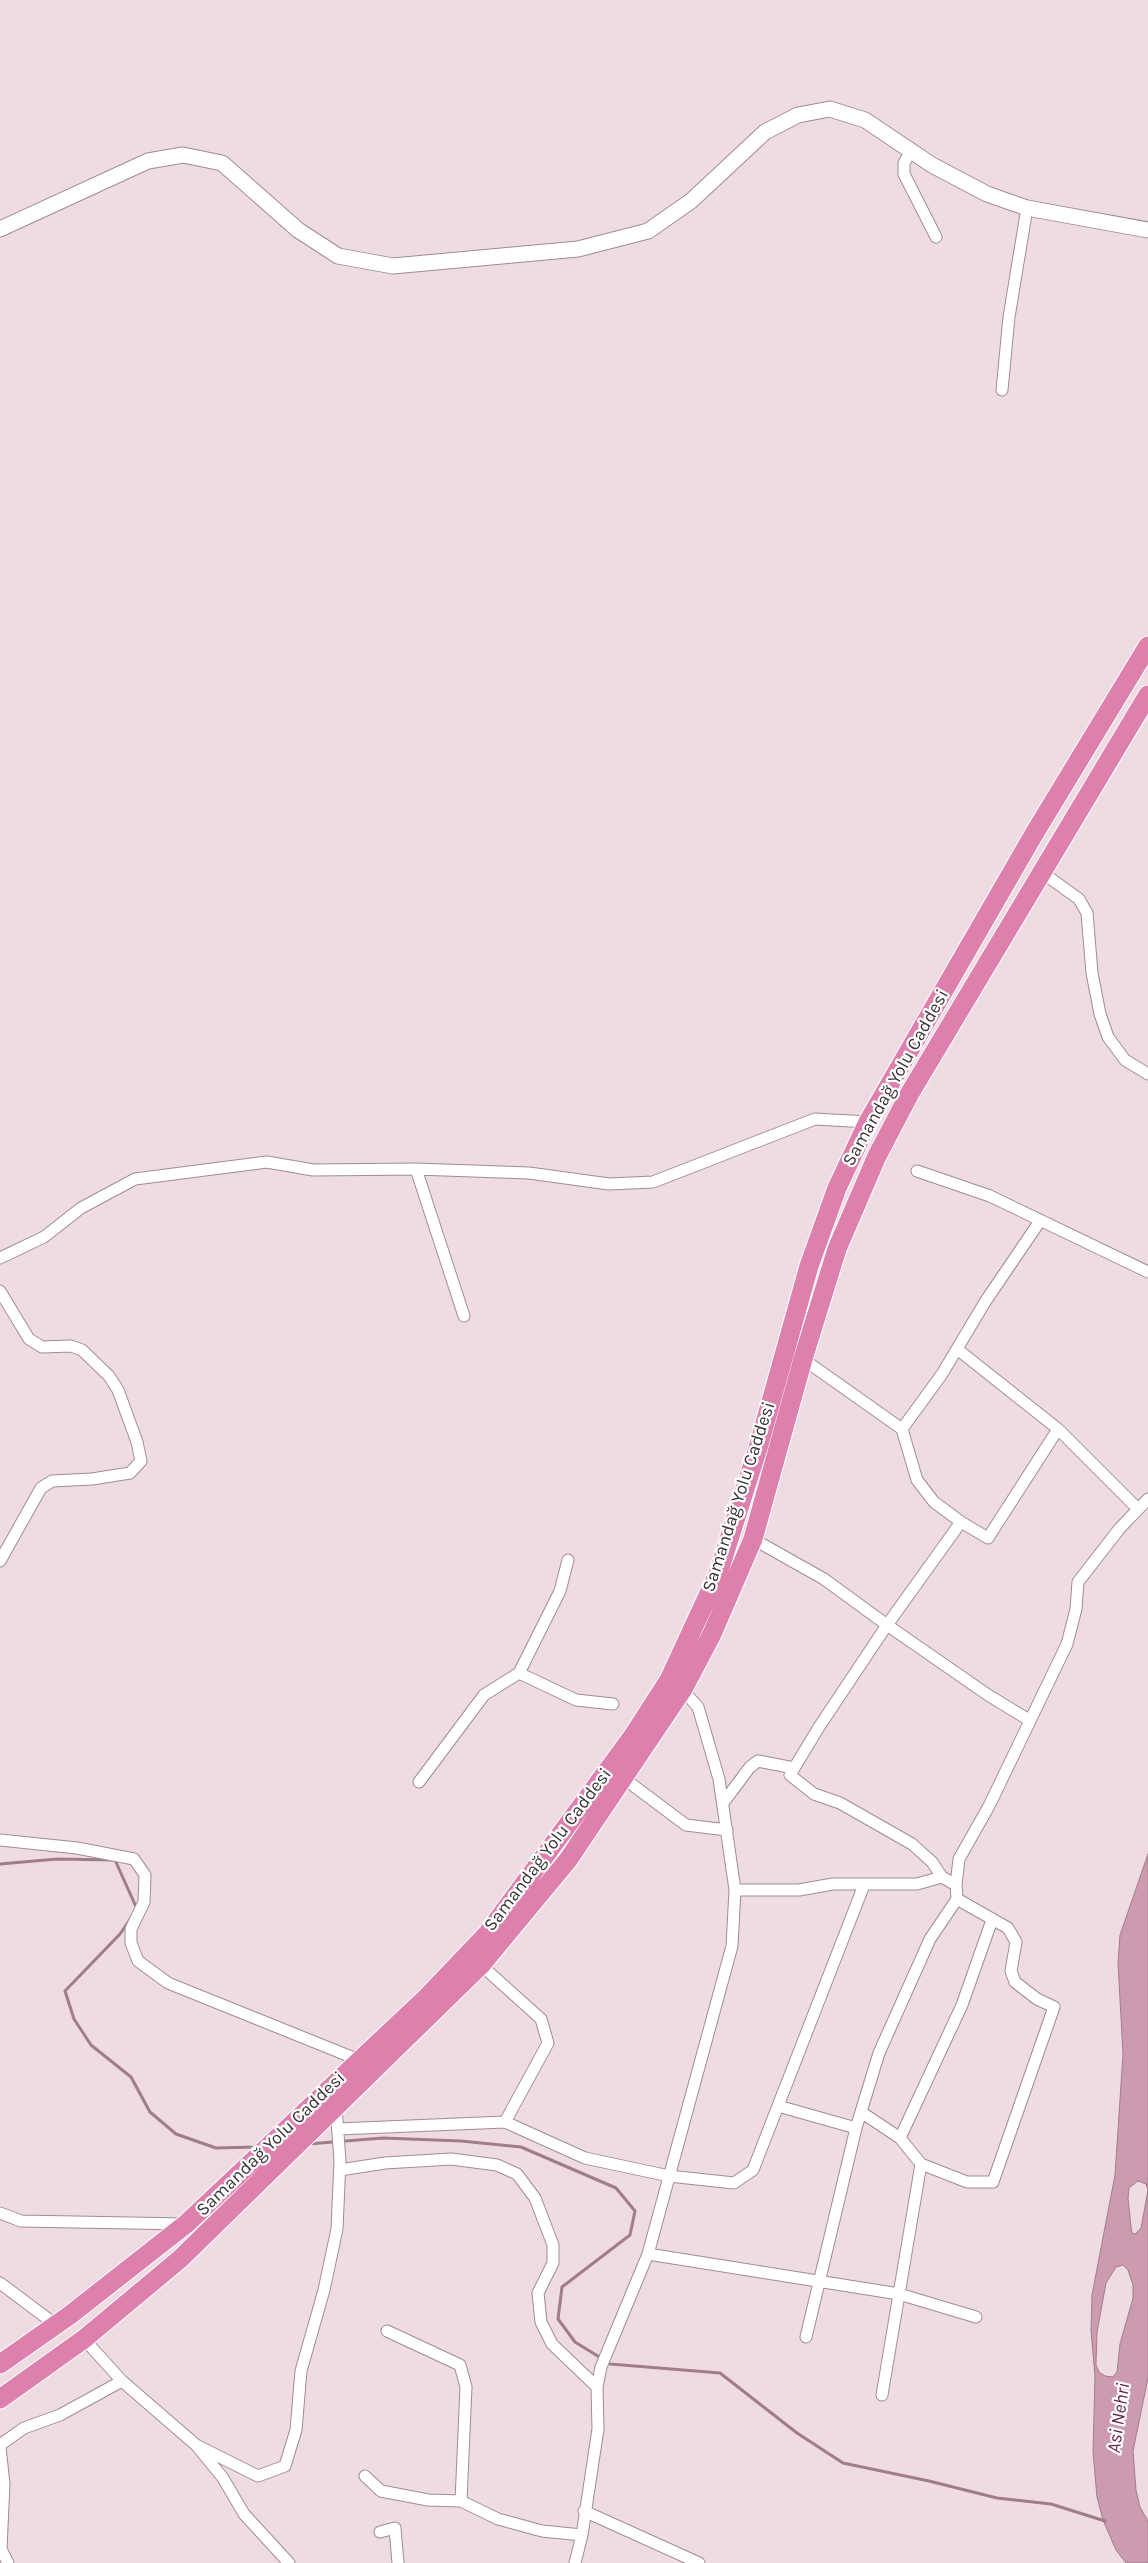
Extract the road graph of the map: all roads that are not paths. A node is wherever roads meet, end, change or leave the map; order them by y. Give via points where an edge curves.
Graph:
1 (911, 151) junction
2 (1027, 208) junction
3 (0, 228) edge
4 (1148, 230) edge
5 (936, 237) dead end
6 (1002, 390) dead end
7 (1148, 646) edge
8 (1148, 695) edge
9 (1040, 871) junction
10 (1148, 1074) edge
11 (868, 1122) junction
12 (416, 1169) junction
13 (917, 1170) dead end
14 (1040, 1221) junction
15 (0, 1258) edge
16 (1148, 1272) edge
17 (0, 1291) edge
18 (464, 1316) dead end
19 (957, 1349) junction
20 (803, 1359) junction
21 (1058, 1429) junction
22 (902, 1430) junction
23 (1148, 1500) edge
24 (1138, 1509) junction
25 (961, 1522) junction
26 (753, 1539) junction
27 (568, 1560) dead end
28 (0, 1561) edge
29 (887, 1625) junction
30 (519, 1673) junction
31 (676, 1684) junction
32 (613, 1704) dead end
33 (1029, 1720) junction
34 (794, 1768) junction
35 (622, 1777) junction
36 (419, 1782) dead end
37 (723, 1802) junction
38 (727, 1830) junction
39 (0, 1840) edge
40 (942, 1877) junction
41 (864, 1885) junction
42 (956, 1885) junction
43 (735, 1890) junction
44 (957, 1899) junction
45 (992, 1920) junction
46 (481, 1965) junction
47 (359, 2060) junction
48 (778, 2106) junction
49 (336, 2107) junction
50 (861, 2112) junction
51 (505, 2122) junction
52 (856, 2128) junction
53 (338, 2132) junction
54 (900, 2138) junction
55 (921, 2164) junction
56 (340, 2170) junction
57 (669, 2176) junction
58 (0, 2213) edge
59 (186, 2224) junction
60 (648, 2254) junction
61 (0, 2283) edge
62 (821, 2284) junction
63 (899, 2294) junction
64 (976, 2317) dead end
65 (56, 2325) junction
66 (387, 2331) dead end
67 (806, 2337) dead end
68 (84, 2339) junction
69 (0, 2364) edge
70 (122, 2381) junction
71 (597, 2387) junction
72 (882, 2395) dead end
73 (0, 2399) edge
74 (196, 2445) junction
75 (0, 2446) edge
76 (365, 2476) dead end
77 (461, 2501) junction
78 (584, 2511) junction
79 (380, 2532) dead end
80 (582, 2535) junction
81 (0, 2550) edge
82 (8, 2563) edge
83 (289, 2563) edge
84 (398, 2563) edge
85 (575, 2563) edge
86 (698, 2563) edge

1 - 2 street via 987,194
1 - 3 street via 865,120 830,109 798,115 765,132 691,201 648,231 578,249 393,266 338,256 298,230 222,163 183,155 148,161
1 - 5 street via 904,163 904,174
2 - 4 street
2 - 6 street
7 - 11 highway, Samandağ Yolu Caddesi via 1034,834
8 - 9 highway, Samandağ Yolu Caddesi
9 - 10 street via 1079,898 1087,913 1092,973 1108,1037 1125,1060
9 - 20 highway, Samandağ Yolu Caddesi via 910,1092 877,1156 837,1248
11 - 12 street via 815,1119 653,1182 609,1184 529,1173
11 - 31 highway, Samandağ Yolu Caddesi via 837,1188 809,1266 758,1448 718,1574
12 - 15 street via 314,1170 267,1162 135,1179 81,1208 44,1237
12 - 18 street
13 - 14 street via 990,1196
14 - 16 street
14 - 19 street
17 - 28 street via 29,1339 42,1347 71,1346 82,1350 109,1376 118,1390 141,1461 130,1473 52,1481 42,1488
19 - 21 street
19 - 22 street
20 - 22 street
20 - 26 highway, Samandağ Yolu Caddesi
21 - 24 street
21 - 25 street via 988,1538
22 - 25 street via 917,1480 934,1502
23 - 24 street
24 - 33 street via 1078,1582 1076,1609 1067,1644
25 - 29 street
26 - 29 street via 824,1579
26 - 31 highway, Samandağ Yolu Caddesi via 712,1634
27 - 30 street via 560,1591
29 - 33 street
29 - 34 street
30 - 32 street via 576,1700
30 - 36 street via 484,1695
31 - 35 highway, Samandağ Yolu Caddesi
31 - 37 street via 698,1707
31 - 47 highway, Samandağ Yolu Caddesi via 633,1736 488,1933 425,1999
33 - 42 street via 989,1806 959,1859
34 - 37 street via 758,1761
34 - 40 street via 790,1775 814,1794 840,1803 912,1844 932,1862
35 - 38 street via 686,1824
35 - 46 highway, Samandağ Yolu Caddesi via 568,1860
37 - 38 street
38 - 43 street
39 - 47 street via 77,1848 134,1859 145,1875 144,1902 131,1929 131,1943 138,1961 168,1983
40 - 41 street via 917,1884
40 - 42 street
41 - 43 street
41 - 48 street
42 - 44 street
43 - 57 street via 732,1946
44 - 45 street
44 - 50 street via 930,1939 879,2052
45 - 54 street via 962,2005
45 - 55 street via 1008,1928 1016,1942 1011,1971 1015,1982 1054,2007 993,2182 967,2182
46 - 49 highway, Samandağ Yolu Caddesi
46 - 51 street via 541,2019 548,2043
47 - 59 highway, Samandağ Yolu Caddesi
48 - 52 street
48 - 57 street via 753,2170 734,2183
49 - 53 street
49 - 68 highway, Samandağ Yolu Caddesi via 180,2259
50 - 52 street
50 - 54 street
51 - 53 street
51 - 57 street via 585,2158
52 - 62 street
53 - 56 street
54 - 55 street
55 - 63 street
56 - 71 street via 450,2159 498,2165 517,2174 535,2198 553,2245 553,2263 538,2293 541,2322 552,2344
56 - 74 street via 337,2229 302,2371 296,2430 285,2466 258,2476
57 - 60 street
58 - 59 street via 21,2221
59 - 65 highway, Samandağ Yolu Caddesi
60 - 62 street
60 - 71 street via 601,2367
61 - 65 street
62 - 63 street
62 - 67 street
63 - 64 street
63 - 72 street
65 - 69 highway, Samandağ Yolu Caddesi
66 - 77 street via 460,2365 466,2387
68 - 70 street
68 - 73 highway, Samandağ Yolu Caddesi
70 - 74 street
70 - 75 street via 60,2415 24,2428
71 - 78 street via 598,2430
74 - 83 street via 223,2478 244,2514
75 - 81 street via 4,2484
76 - 77 street via 381,2491 428,2500
77 - 80 street via 498,2518 542,2531
78 - 80 street
78 - 86 street
79 - 84 street via 394,2528
80 - 85 street
81 - 82 street

